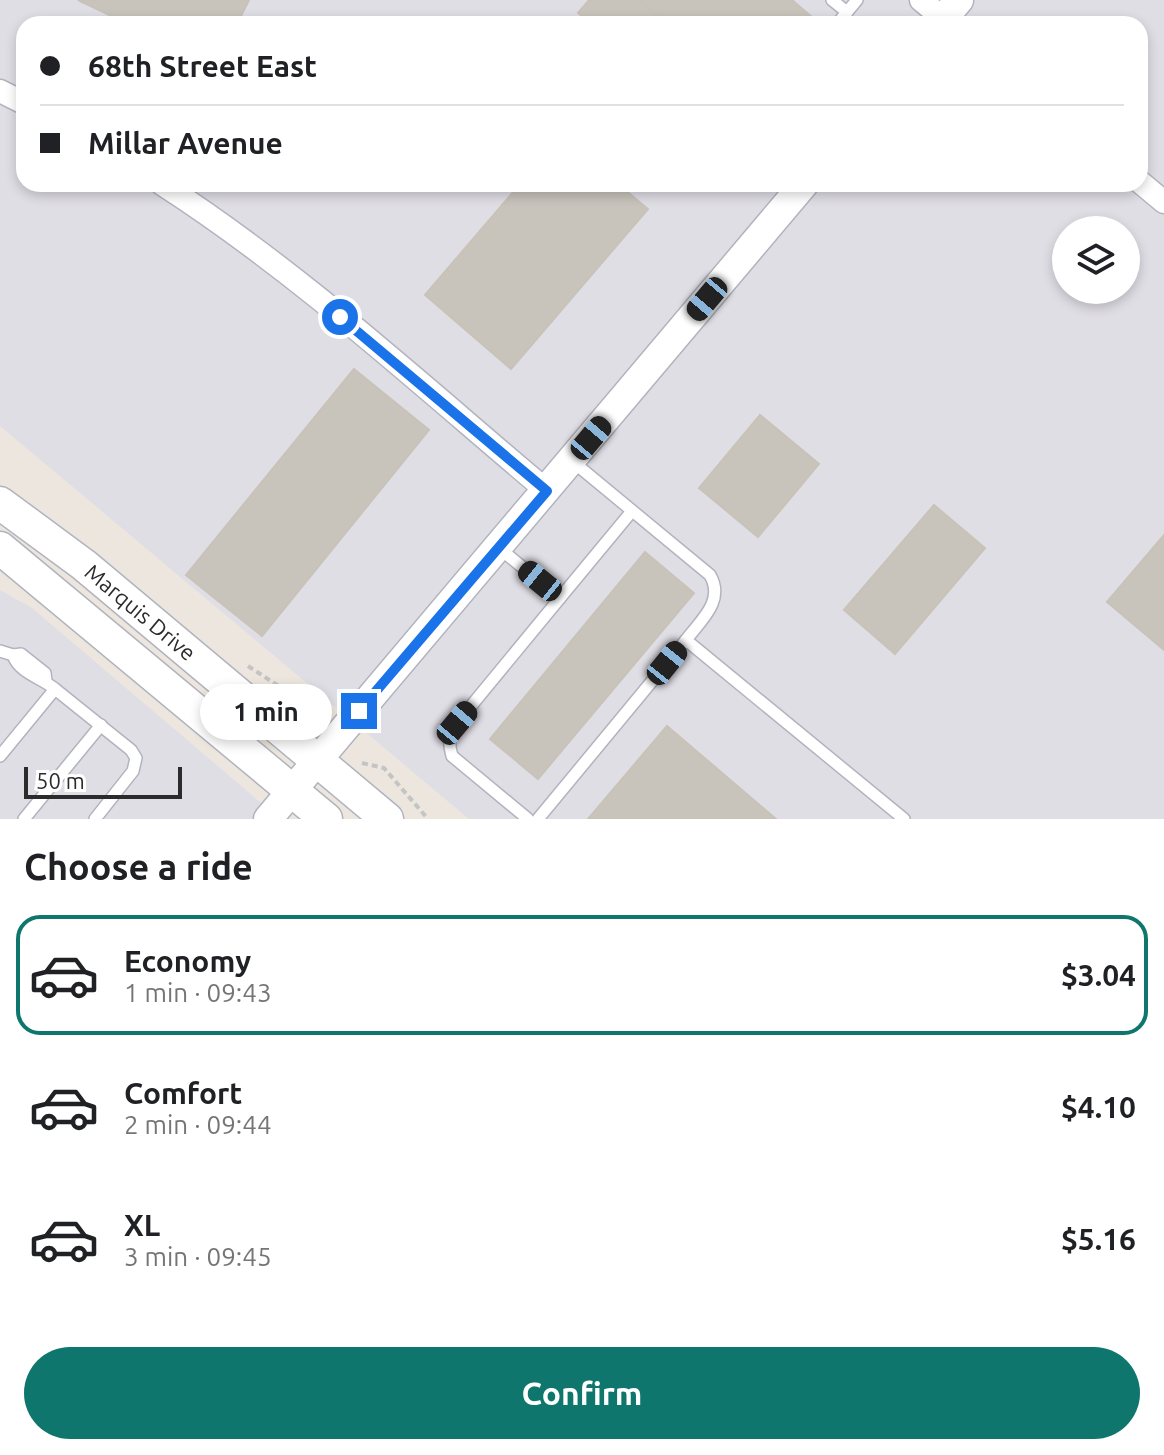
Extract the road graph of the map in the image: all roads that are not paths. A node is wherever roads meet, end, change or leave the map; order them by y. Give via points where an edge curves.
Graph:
1 (832, 0) edge
2 (857, 0) edge
3 (921, 0) edge
4 (847, 12) junction
5 (844, 16) edge
6 (946, 16) edge
7 (1148, 189) edge
8 (174, 192) edge
9 (797, 192) edge
10 (1164, 202) edge
11 (572, 461) junction
12 (547, 491) junction
13 (0, 503) edge
14 (632, 511) junction
15 (0, 548) edge
16 (498, 548) junction
17 (560, 598) junction
18 (686, 640) junction
19 (0, 651) edge
20 (51, 685) junction
21 (101, 725) junction
22 (0, 756) edge
23 (316, 760) junction
24 (292, 790) junction
25 (24, 819) edge
26 (95, 819) edge
27 (268, 819) edge
28 (326, 819) edge
29 (387, 819) edge
30 (528, 819) edge
31 (538, 819) edge
32 (904, 819) edge

1 - 4 lane
2 - 4 lane
3 - 6 street
4 - 5 lane
7 - 10 street
8 - 12 street via 294,279
9 - 11 street
11 - 12 street
11 - 14 lane
12 - 16 street
13 - 23 main road, Marquis Drive via 84,565
14 - 17 lane
14 - 18 lane via 716,585 711,607
15 - 24 main road, Marquis Drive
16 - 17 lane
16 - 23 street
17 - 30 lane via 450,734 452,756
18 - 31 lane
18 - 32 lane
19 - 20 lane
20 - 21 lane
20 - 22 lane
21 - 25 lane
21 - 26 lane via 131,750 136,765
23 - 24 street
23 - 29 main road, Marquis Drive
24 - 27 street
24 - 28 main road, Marquis Drive

